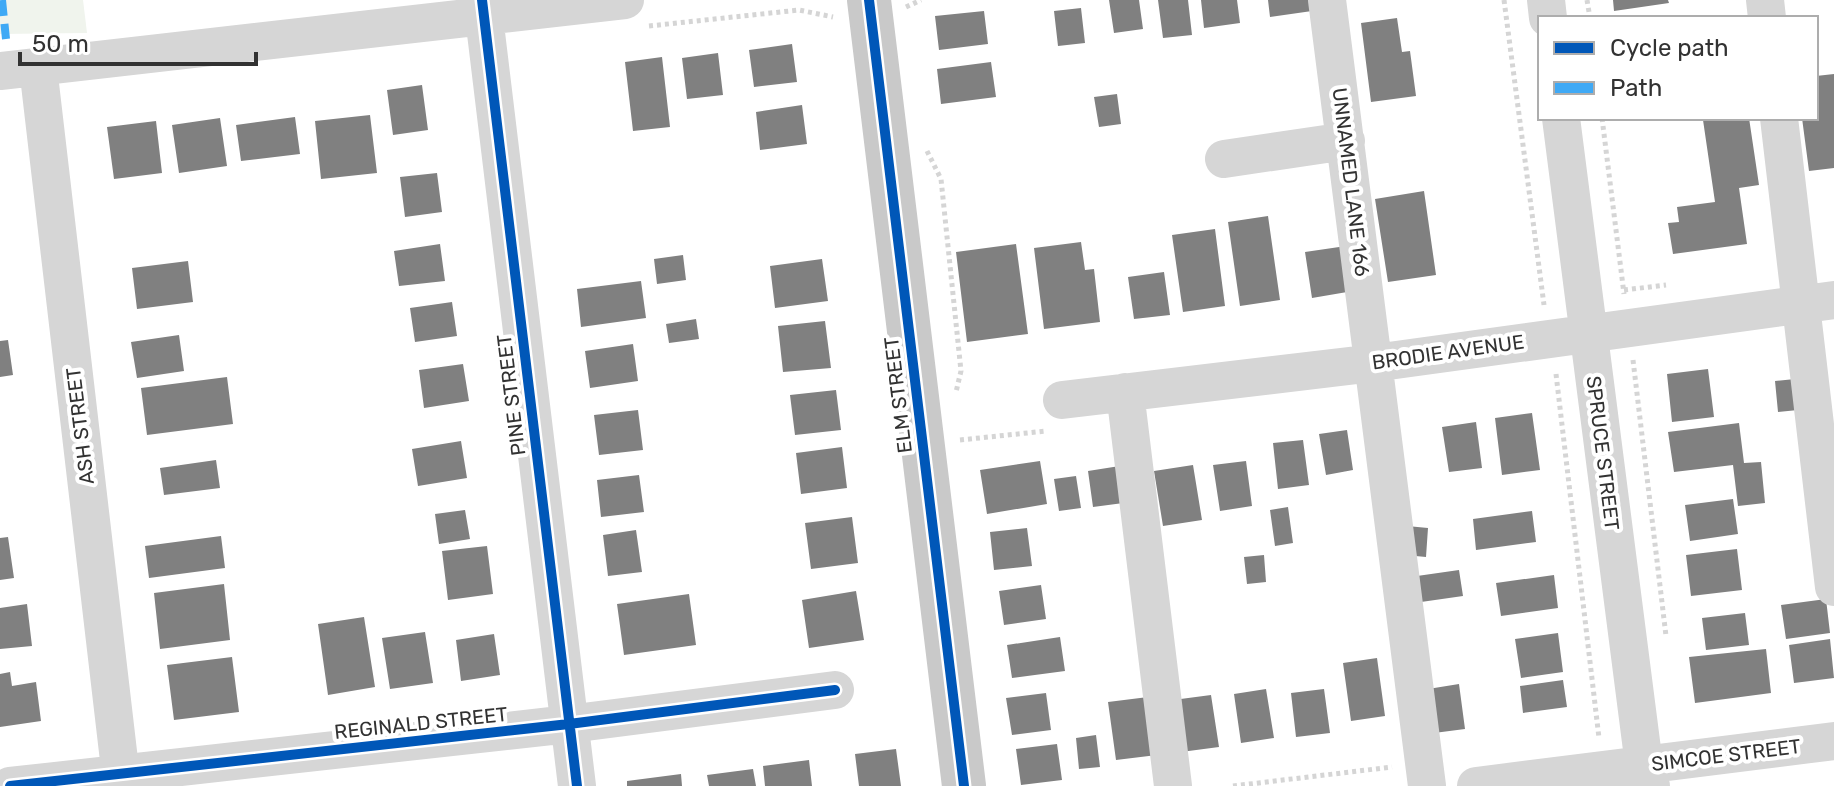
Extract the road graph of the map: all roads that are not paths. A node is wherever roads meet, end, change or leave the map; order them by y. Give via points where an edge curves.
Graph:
1 (625, 0) edge
2 (869, 0) edge
3 (1327, 0) edge
4 (483, 8) edge
5 (38, 67) junction
6 (0, 71) edge
7 (1561, 120) edge
8 (1779, 120) edge
9 (1346, 141) junction
10 (1224, 159) dead end
11 (1818, 302) edge
12 (1588, 333) junction
13 (1374, 363) junction
14 (1125, 392) junction
15 (1062, 400) dead end
16 (1831, 527) edge
17 (1834, 587) edge
18 (835, 690) dead end
19 (569, 724) junction
20 (1834, 741) edge
21 (1648, 776) edge
22 (121, 780) edge
23 (10, 786) edge
24 (577, 786) edge
25 (964, 786) edge
26 (1173, 786) edge
27 (1427, 786) edge
28 (1476, 786) edge

1 - 4 street
2 - 25 main road, ELM STREET
3 - 9 street, UNNAMED LANE 166
4 - 5 street
4 - 19 street, PINE STREET
5 - 6 street
5 - 22 street, ASH STREET
7 - 12 street, SPRUCE STREET
8 - 11 street
9 - 10 street
9 - 13 street, UNNAMED LANE 166
11 - 12 street, BRODIE AVENUE
11 - 16 street
12 - 13 street, BRODIE AVENUE
12 - 21 street, SPRUCE STREET
13 - 14 street, BRODIE AVENUE
13 - 27 street, UNNAMED LANE 166
14 - 15 street, BRODIE AVENUE
14 - 26 street
16 - 17 street
18 - 19 street, REGINALD STREET
19 - 22 street, REGINALD STREET
19 - 24 street, PINE STREET
20 - 21 street, SIMCOE STREET
21 - 28 street, SIMCOE STREET via 1603,770
22 - 23 street, REGINALD STREET

